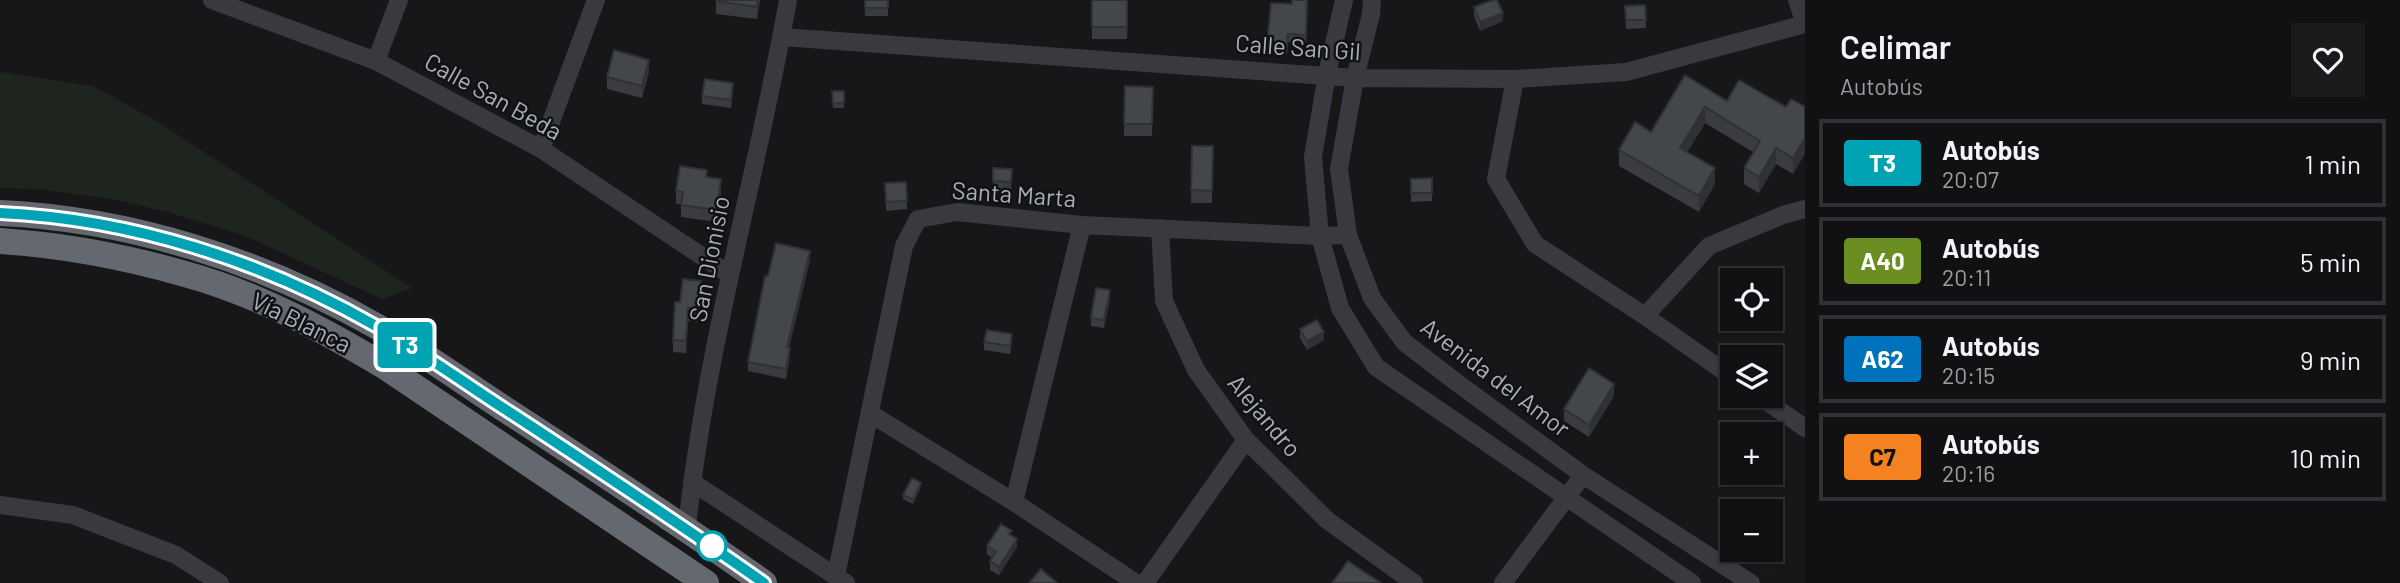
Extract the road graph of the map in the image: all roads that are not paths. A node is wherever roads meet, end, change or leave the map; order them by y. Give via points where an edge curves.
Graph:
1 (212, 0) edge
2 (399, 0) edge
3 (596, 0) edge
4 (788, 0) edge
5 (1345, 0) edge
6 (1372, 0) edge
7 (1797, 0) edge
8 (1805, 24) edge
9 (782, 37) junction
10 (376, 61) junction
11 (1327, 74) junction
12 (1355, 78) junction
13 (1516, 79) junction
14 (541, 149) junction
15 (1805, 209) edge
16 (0, 213) edge
17 (1082, 225) junction
18 (1160, 228) junction
19 (1348, 235) junction
20 (1320, 236) junction
21 (0, 242) edge
22 (730, 275) junction
23 (1645, 316) junction
24 (1720, 369) edge
25 (1776, 408) edge
26 (871, 414) junction
27 (1805, 428) edge
28 (1246, 440) junction
29 (1583, 475) junction
30 (692, 482) junction
31 (1566, 498) junction
32 (1014, 502) junction
33 (0, 505) edge
34 (687, 528) junction
35 (1732, 578) edge
36 (841, 580) edge
37 (220, 583) edge
38 (706, 583) edge
39 (764, 583) edge
40 (1136, 583) edge
41 (1145, 583) edge
42 (1414, 583) edge
43 (1503, 583) edge
44 (1692, 583) edge
45 (1752, 583) edge

1 - 10 street, Calle San Beda
2 - 10 street
3 - 14 street
4 - 9 street, San Dionisio
5 - 11 street
6 - 12 street, Avenida del Amor
7 - 8 street
8 - 13 street, Calle San Gil via 1626,72
9 - 11 street, Calle San Gil
9 - 22 street, San Dionisio
10 - 14 street, Calle San Beda
11 - 12 street, Calle San Gil
11 - 20 street via 1312,157
12 - 13 street, Calle San Gil
12 - 19 street, Avenida del Amor via 1339,169
13 - 23 street via 1496,179 1535,244
14 - 22 street, Calle San Beda
15 - 23 street via 1709,246
16 - 34 highway via 76,220 146,235 213,252 298,285 377,326
17 - 18 street, Santa Marta
17 - 26 street, Santa Marta via 957,212 918,219 904,246
17 - 32 street
18 - 20 street, Santa Marta
18 - 28 street, Alejandro via 1164,301 1196,370
19 - 20 street, Santa Marta
19 - 29 street, Avenida del Amor via 1372,298 1404,342
20 - 31 street via 1340,308 1376,367
21 - 38 highway, Vía Blanca via 32,243 186,274 309,324 384,366
22 - 30 street, San Dionisio
23 - 24 street
25 - 27 street
26 - 32 street
26 - 36 street, Santa Marta
28 - 41 street
28 - 42 street, Alejandro via 1327,520
29 - 31 street
29 - 35 street, Avenida del Amor
30 - 34 street, San Dionisio
30 - 36 street
31 - 43 street
31 - 44 street
32 - 40 street
33 - 37 street via 73,515 176,555
34 - 39 highway
35 - 45 street, Avenida del Amor

